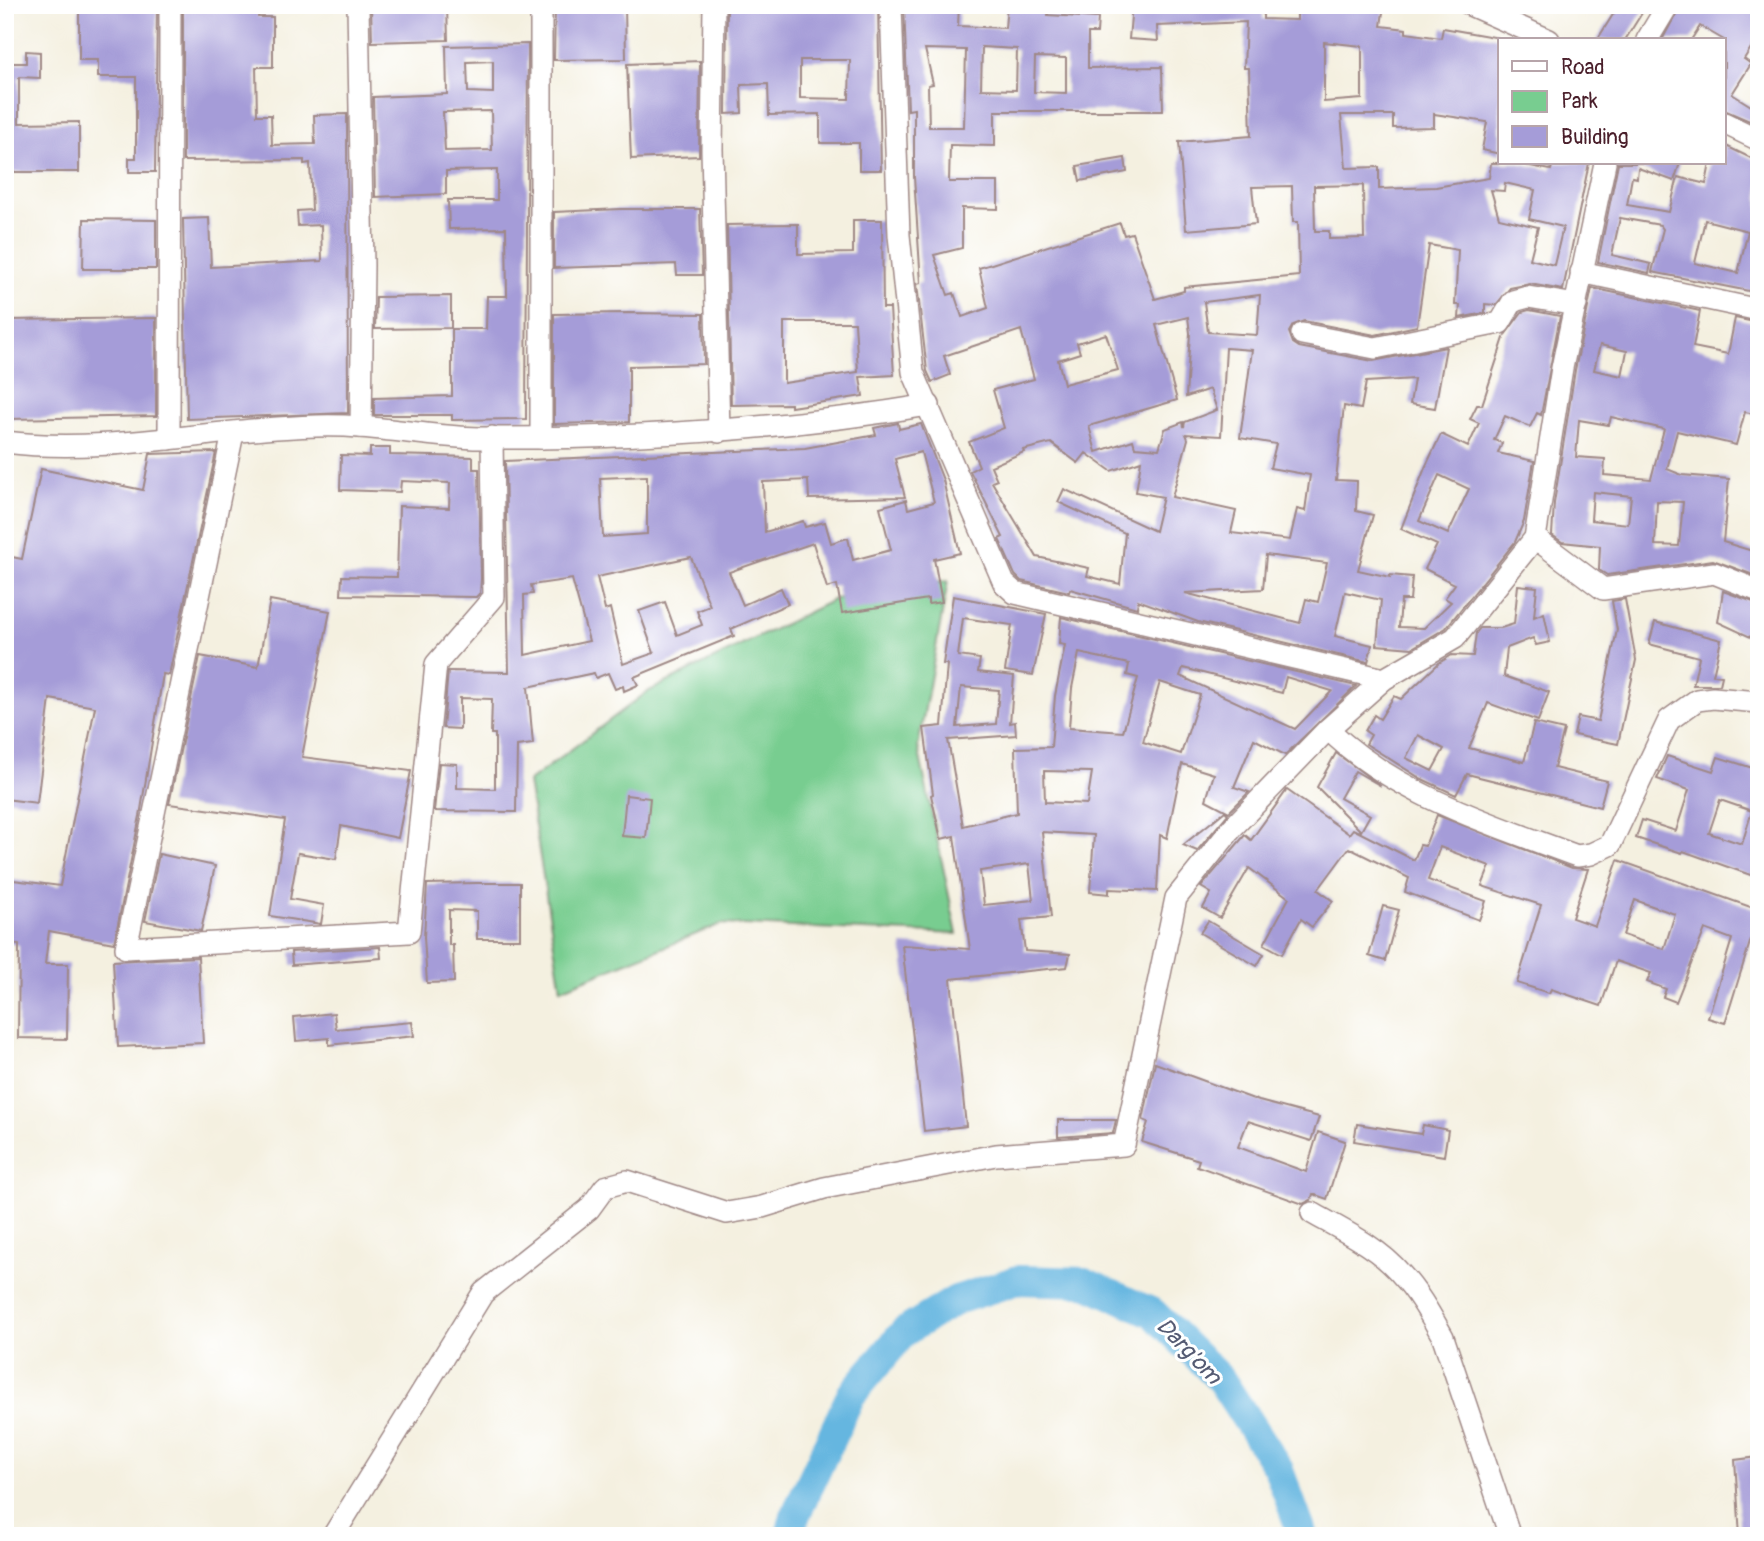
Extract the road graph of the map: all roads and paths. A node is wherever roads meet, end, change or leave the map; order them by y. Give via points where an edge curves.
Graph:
1 (170, 5) edge
2 (358, 5) edge
3 (541, 5) edge
4 (714, 5) edge
5 (891, 5) edge
6 (1470, 5) edge
7 (1668, 5) edge
8 (1544, 38) edge
9 (1648, 38) edge
10 (1726, 124) edge
11 (1759, 140) edge
12 (1605, 164) edge
13 (1581, 272) junction
14 (1576, 305) junction
15 (1759, 310) edge
16 (1302, 334) dead end
17 (929, 405) junction
18 (361, 426) junction
19 (719, 432) junction
20 (233, 433) junction
21 (492, 438) junction
22 (541, 438) junction
23 (169, 439) junction
24 (5, 442) edge
25 (1535, 538) junction
26 (1759, 591) edge
27 (1384, 679) junction
28 (1759, 702) edge
29 (1328, 729) junction
30 (1312, 1213) dead end
31 (333, 1536) edge
32 (1510, 1536) edge

1 - 23 street
2 - 18 street
3 - 22 street
4 - 19 street via 712,149
5 - 17 street via 899,235 913,372
6 - 8 street
7 - 9 street
10 - 11 street
12 - 13 street
13 - 14 street
13 - 15 street
14 - 16 street via 1528,297 1513,301 1500,323 1375,348
14 - 25 street
17 - 19 street via 842,420
17 - 27 street via 1004,583 1016,593
18 - 20 street
18 - 21 street
19 - 22 street
20 - 21 street via 126,948 409,932 436,664 494,597
20 - 23 street
21 - 22 street
23 - 24 street via 58,447
25 - 26 street via 1603,589 1714,573
25 - 27 street via 1455,638
27 - 29 street
28 - 29 street via 1697,700 1669,720 1611,845 1577,856 1444,806 1350,751
29 - 31 street via 1233,827 1176,898 1124,1145 996,1155 824,1188 762,1208 727,1213 627,1181 605,1187 589,1209 483,1293
30 - 32 street via 1362,1241 1401,1273 1428,1311 1443,1337

